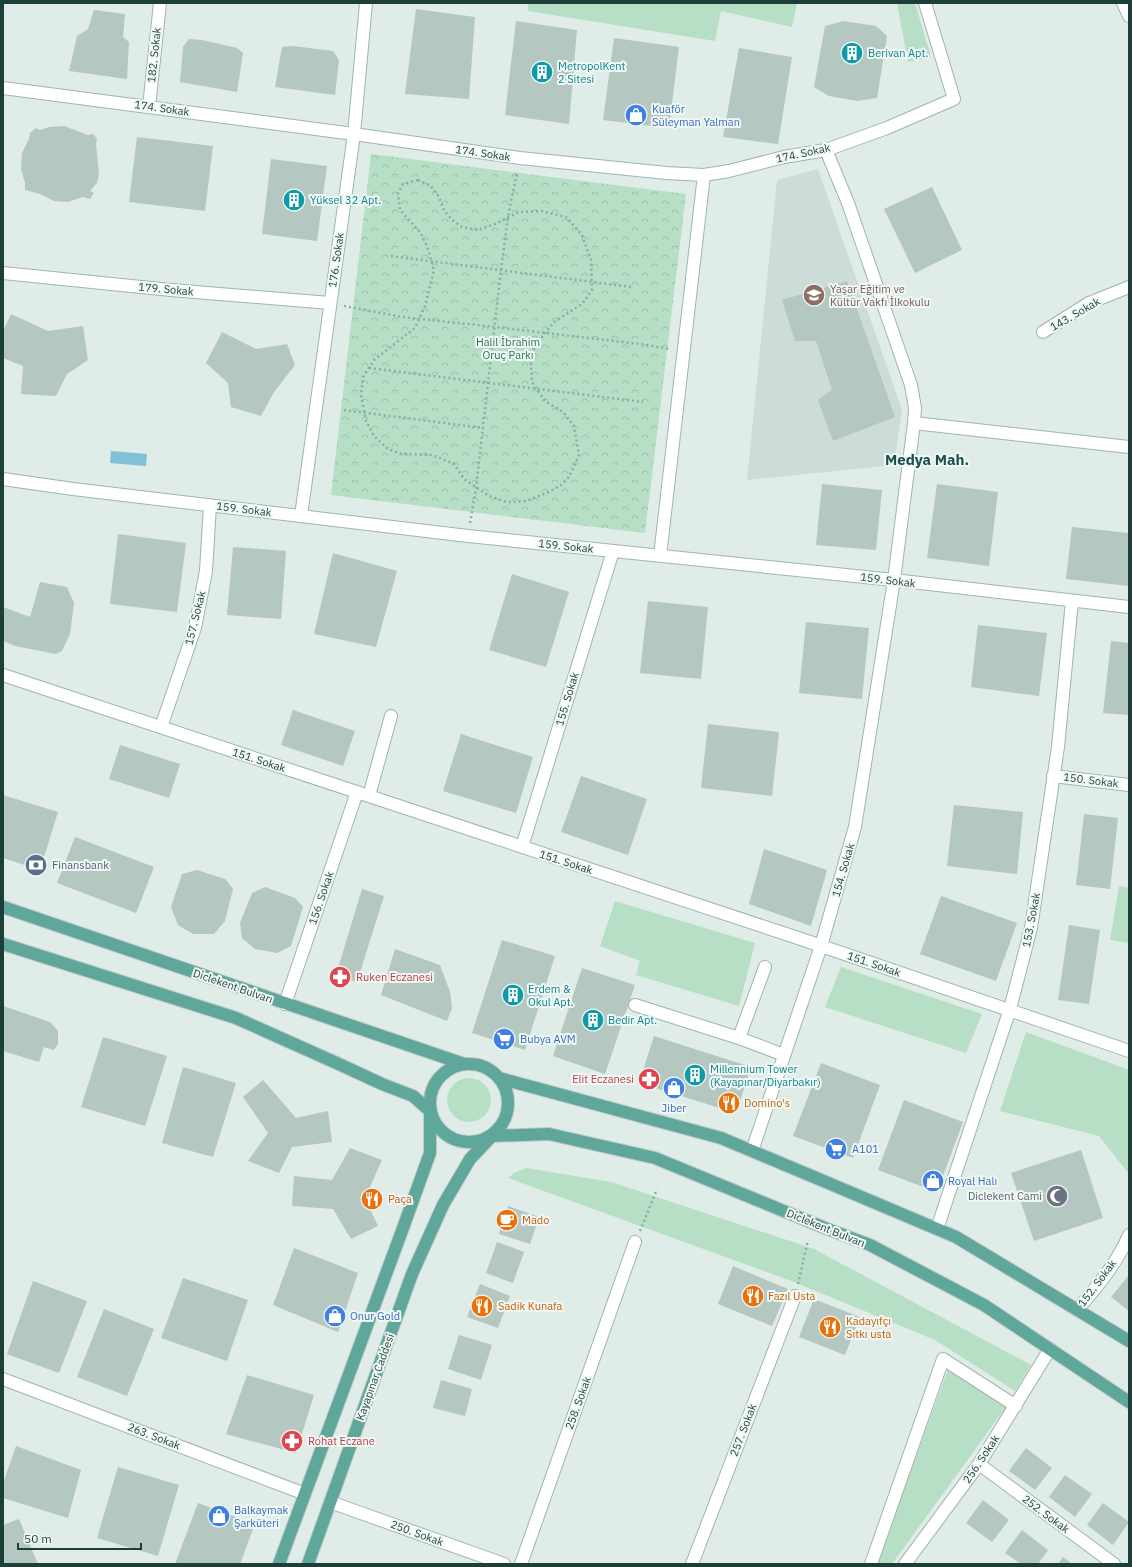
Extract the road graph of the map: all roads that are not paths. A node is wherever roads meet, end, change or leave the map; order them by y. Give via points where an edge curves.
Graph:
1 (160, 3) edge
2 (366, 3) edge
3 (925, 3) edge
4 (1123, 3) edge
5 (1129, 16) edge
6 (3, 88) edge
7 (149, 107) junction
8 (354, 134) junction
9 (826, 150) junction
10 (704, 175) junction
11 (3, 273) edge
12 (1129, 288) edge
13 (330, 303) junction
14 (1043, 332) dead end
15 (914, 423) junction
16 (1129, 447) edge
17 (3, 479) edge
18 (210, 505) junction
19 (301, 516) junction
20 (612, 551) junction
21 (660, 556) junction
22 (894, 580) junction
23 (1072, 601) junction
24 (1129, 606) edge
25 (3, 675) edge
26 (391, 716) dead end
27 (161, 728) junction
28 (1053, 776) junction
29 (1129, 785) edge
30 (357, 792) junction
31 (369, 796) junction
32 (522, 847) junction
33 (3, 906) edge
34 (3, 944) edge
35 (821, 946) junction
36 (765, 967) dead end
37 (285, 1004) junction
38 (635, 1005) dead end
39 (1010, 1009) junction
40 (739, 1038) junction
41 (1129, 1051) edge
42 (784, 1055) junction
43 (464, 1064) junction
44 (499, 1078) junction
45 (430, 1111) junction
46 (492, 1136) junction
47 (752, 1151) junction
48 (937, 1229) junction
49 (1129, 1235) edge
50 (635, 1242) road end
51 (795, 1296) road end
52 (1077, 1310) junction
53 (1129, 1342) edge
54 (1050, 1349) junction
55 (3, 1379) edge
56 (1129, 1402) edge
57 (1016, 1406) junction
58 (979, 1464) junction
59 (305, 1494) junction
60 (330, 1502) junction
61 (484, 1561) edge
62 (279, 1564) edge
63 (308, 1564) edge
64 (504, 1564) edge
65 (521, 1564) edge
66 (692, 1564) edge
67 (871, 1564) edge
68 (905, 1564) edge
69 (1114, 1564) edge

1 - 7 street, 182. Sokak
2 - 8 street, 176. Sokak
3 - 9 street, 174. Sokak via 954,98 887,128
4 - 5 street
6 - 7 street, 174. Sokak
7 - 8 street, 174. Sokak
8 - 10 street, 174. Sokak via 520,158
8 - 13 street, 176. Sokak
9 - 10 street, 174. Sokak via 784,156
9 - 15 street, 154. Sokak via 848,203 910,385 915,408
10 - 21 street
11 - 13 street, 179. Sokak
12 - 14 street, 143. Sokak via 1089,304
13 - 19 street, 176. Sokak
15 - 16 street
15 - 22 street, 154. Sokak
17 - 18 street, 159. Sokak
18 - 19 street, 159. Sokak
18 - 27 street, 157. Sokak via 206,571 195,628
19 - 20 street, 159. Sokak
20 - 21 street, 159. Sokak
20 - 32 street, 155. Sokak
21 - 22 street, 159. Sokak
22 - 23 street, 159. Sokak
22 - 35 street, 154. Sokak via 855,827
23 - 24 street, 159. Sokak
23 - 28 street, 153. Sokak
25 - 27 street, 151. Sokak
26 - 31 street
27 - 30 street, 151. Sokak
28 - 29 street, 150. Sokak
28 - 39 street, 153. Sokak via 1031,928
30 - 31 street, 151. Sokak
30 - 37 street, 156. Sokak
31 - 32 street, 151. Sokak
32 - 35 street, 151. Sokak
33 - 37 main road, Diclekent Bulvarı
34 - 45 main road via 236,1018 413,1096
35 - 39 street, 151. Sokak
35 - 42 street, 154. Sokak
36 - 40 street
37 - 43 main road, Diclekent Bulvarı
38 - 40 street
39 - 41 street, 151. Sokak
39 - 48 street, 153. Sokak
40 - 42 street
42 - 47 street, 154. Sokak
43 - 44 main road via 490,1069
43 - 45 main road via 442,1075 434,1086 430,1098
44 - 46 main road via 506,1089 509,1101 502,1126
44 - 47 main road via 721,1138
45 - 46 main road via 443,1133 455,1140 467,1143
45 - 59 main road via 430,1153
46 - 54 main road, Diclekent Bulvarı via 549,1134 655,1158 870,1245 984,1305
46 - 60 main road, Kayapınar Caddesi via 470,1159 443,1205 412,1274
47 - 48 main road
48 - 52 main road via 956,1237
49 - 52 street, 152. Sokak via 1106,1275
50 - 65 street, 258. Sokak
51 - 66 street, 257. Sokak
52 - 53 main road
54 - 56 main road, Diclekent Bulvarı
54 - 57 street, 256. Sokak
55 - 59 street, 263. Sokak
57 - 58 street, 256. Sokak
57 - 67 street via 943,1359
58 - 68 street, 256. Sokak
58 - 69 street, 252. Sokak
59 - 62 main road
60 - 61 street, 250. Sokak
60 - 63 main road, Kayapınar Caddesi
61 - 64 street, 250. Sokak

